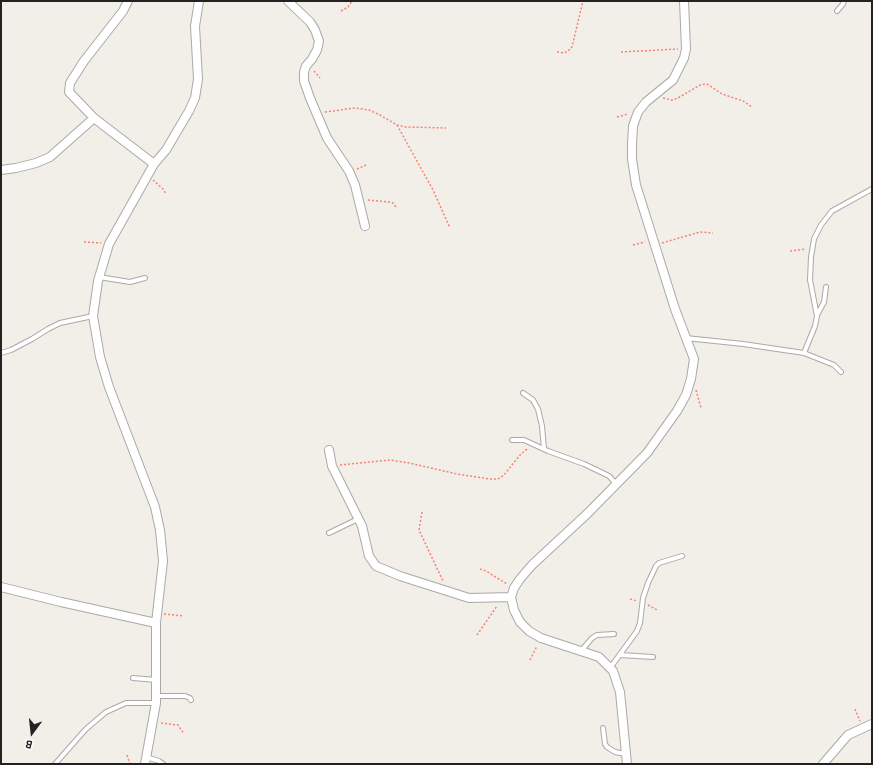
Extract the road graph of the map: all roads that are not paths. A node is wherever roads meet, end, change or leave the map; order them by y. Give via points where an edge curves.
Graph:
1 (128, 1) edge
2 (199, 1) edge
3 (288, 1) edge
4 (684, 1) edge
5 (844, 1) edge
6 (837, 11) dead end
7 (94, 118) junction
8 (154, 164) junction
9 (1, 170) edge
10 (872, 189) edge
11 (365, 226) dead end
12 (99, 277) junction
13 (145, 278) dead end
14 (826, 287) dead end
15 (93, 316) junction
16 (817, 316) junction
17 (686, 338) junction
18 (1, 353) edge
19 (804, 353) junction
20 (841, 372) dead end
21 (523, 392) dead end
22 (512, 440) dead end
23 (544, 449) junction
24 (329, 450) dead end
25 (617, 485) junction
26 (359, 519) junction
27 (329, 533) dead end
28 (682, 556) dead end
29 (1, 587) edge
30 (511, 597) junction
31 (156, 623) junction
32 (614, 634) dead end
33 (581, 651) junction
34 (620, 655) junction
35 (653, 657) dead end
36 (610, 668) junction
37 (133, 678) dead end
38 (156, 680) junction
39 (156, 699) junction
40 (191, 700) dead end
41 (872, 724) edge
42 (603, 728) dead end
43 (626, 754) junction
44 (145, 760) edge
45 (55, 764) edge
46 (163, 764) edge
47 (627, 764) edge
48 (823, 764) edge

1 - 7 street via 70,83 69,92
2 - 8 street via 195,26 199,68 197,88 189,111 166,150
3 - 11 street via 316,30 319,41 317,50 306,66 304,81 327,138 349,171
4 - 17 street via 684,58 673,80 638,112 633,126 632,159 636,185 653,242
5 - 6 lane
7 - 8 street
7 - 9 street via 50,157 36,163
8 - 12 street via 109,244
10 - 16 lane via 832,211 816,234 810,257 810,280
12 - 13 lane via 126,282
12 - 15 street
14 - 16 lane via 824,302
15 - 18 lane via 60,323
15 - 31 street via 100,357 109,387 158,518 163,561
16 - 19 lane
17 - 19 lane
17 - 25 street via 694,359 686,395 647,453
19 - 20 lane via 834,365
21 - 23 lane via 533,400 538,409
22 - 23 lane via 524,440
23 - 25 lane via 601,471
24 - 26 street via 332,466
25 - 30 street via 532,565 514,588
26 - 27 lane
26 - 30 street via 370,556 376,566 469,598
28 - 34 lane via 656,566 648,583 638,630
29 - 31 street
30 - 33 street via 520,622 529,631 541,638
31 - 38 street
32 - 33 lane via 597,635
33 - 36 street via 599,657
34 - 35 lane
34 - 36 lane
36 - 43 street via 620,692
37 - 38 lane
38 - 39 street
39 - 40 lane via 185,696
39 - 44 street
39 - 45 lane via 126,703 106,712 86,729
41 - 48 street via 848,735
42 - 43 lane via 607,747
43 - 47 street
44 - 46 lane via 159,761

